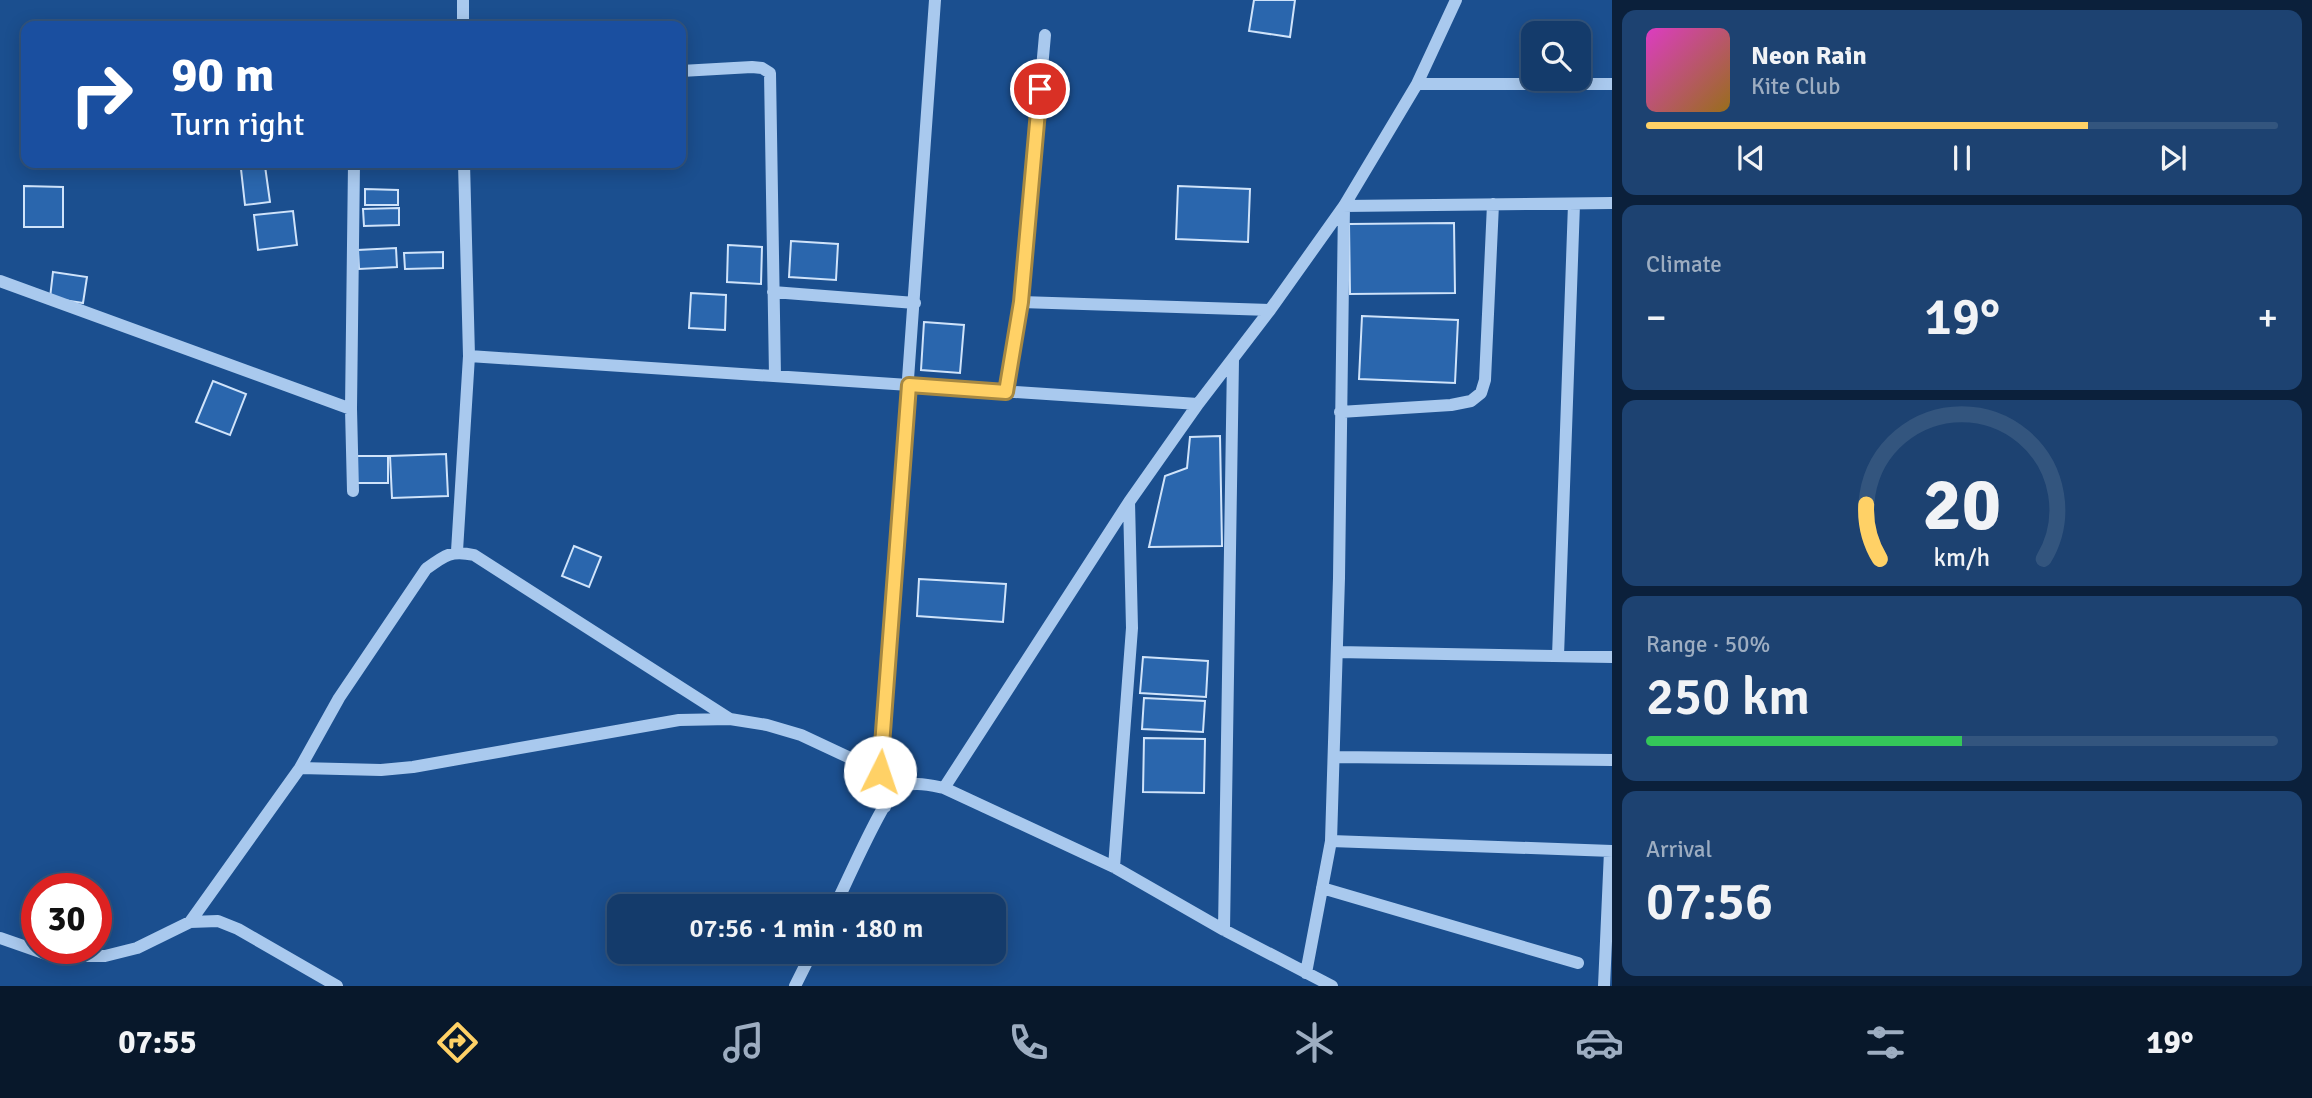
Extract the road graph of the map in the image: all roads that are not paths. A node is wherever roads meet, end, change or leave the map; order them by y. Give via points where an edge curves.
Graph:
1 (463, 0) edge
2 (935, 0) edge
3 (1456, 0) edge
4 (463, 21) edge
5 (1045, 35) dead end
6 (686, 71) edge
7 (1417, 84) junction
8 (1612, 84) edge
9 (354, 168) edge
10 (464, 168) edge
11 (1612, 203) edge
12 (1493, 204) junction
13 (1574, 204) junction
14 (1344, 206) junction
15 (0, 281) edge
16 (773, 292) junction
17 (1021, 302) junction
18 (915, 303) junction
19 (1270, 310) junction
20 (469, 356) junction
21 (1233, 360) junction
22 (775, 376) junction
23 (909, 385) junction
24 (1006, 392) junction
25 (1198, 404) junction
26 (351, 409) junction
27 (1340, 412) junction
28 (353, 491) dead end
29 (1129, 502) junction
30 (457, 551) junction
31 (1337, 652) junction
32 (1558, 656) junction
33 (1612, 657) edge
34 (730, 719) junction
35 (1334, 757) junction
36 (1612, 760) edge
37 (300, 768) junction
38 (880, 772) junction
39 (944, 788) junction
40 (885, 807) junction
41 (1331, 841) junction
42 (1611, 851) edge
43 (1114, 867) junction
44 (1322, 888) junction
45 (841, 894) edge
46 (190, 922) junction
47 (1224, 930) junction
48 (0, 938) edge
49 (1609, 941) edge
50 (1578, 963) dead end
51 (806, 964) edge
52 (1306, 973) junction
53 (337, 986) edge
54 (795, 986) edge
55 (1332, 986) edge
56 (1604, 986) edge

1 - 4 street
2 - 18 street
3 - 7 street
5 - 17 street
6 - 16 street via 752,67 770,73
7 - 8 street
7 - 14 street
9 - 26 street
10 - 20 street
11 - 13 street
12 - 13 street
12 - 14 street
12 - 27 street via 1485,380 1480,393 1471,401 1451,405
13 - 32 street
14 - 19 street
14 - 27 street
15 - 26 street
16 - 18 street
16 - 22 street
17 - 19 street
17 - 24 street
18 - 23 street
19 - 21 street
20 - 22 street
20 - 30 street
21 - 25 street
21 - 47 street
22 - 23 street
23 - 24 street
23 - 38 street
24 - 25 street
25 - 29 street
26 - 28 street
27 - 31 street
29 - 39 street
29 - 43 street via 1132,628
30 - 34 street via 474,555 520,583
30 - 37 street via 426,569 339,698
31 - 32 street
31 - 35 street
32 - 33 street
34 - 37 street via 678,720 413,767
34 - 38 street via 801,735
35 - 36 street
35 - 41 street
37 - 46 street
38 - 40 street
39 - 40 street via 920,783 897,790
39 - 43 street
40 - 45 street
41 - 42 street
41 - 44 street
42 - 49 street
43 - 47 street
44 - 50 street
44 - 52 street
46 - 48 street via 137,948 104,956 52,956
46 - 53 street via 218,921 238,929
47 - 52 street
49 - 56 street
51 - 54 street
52 - 55 street

